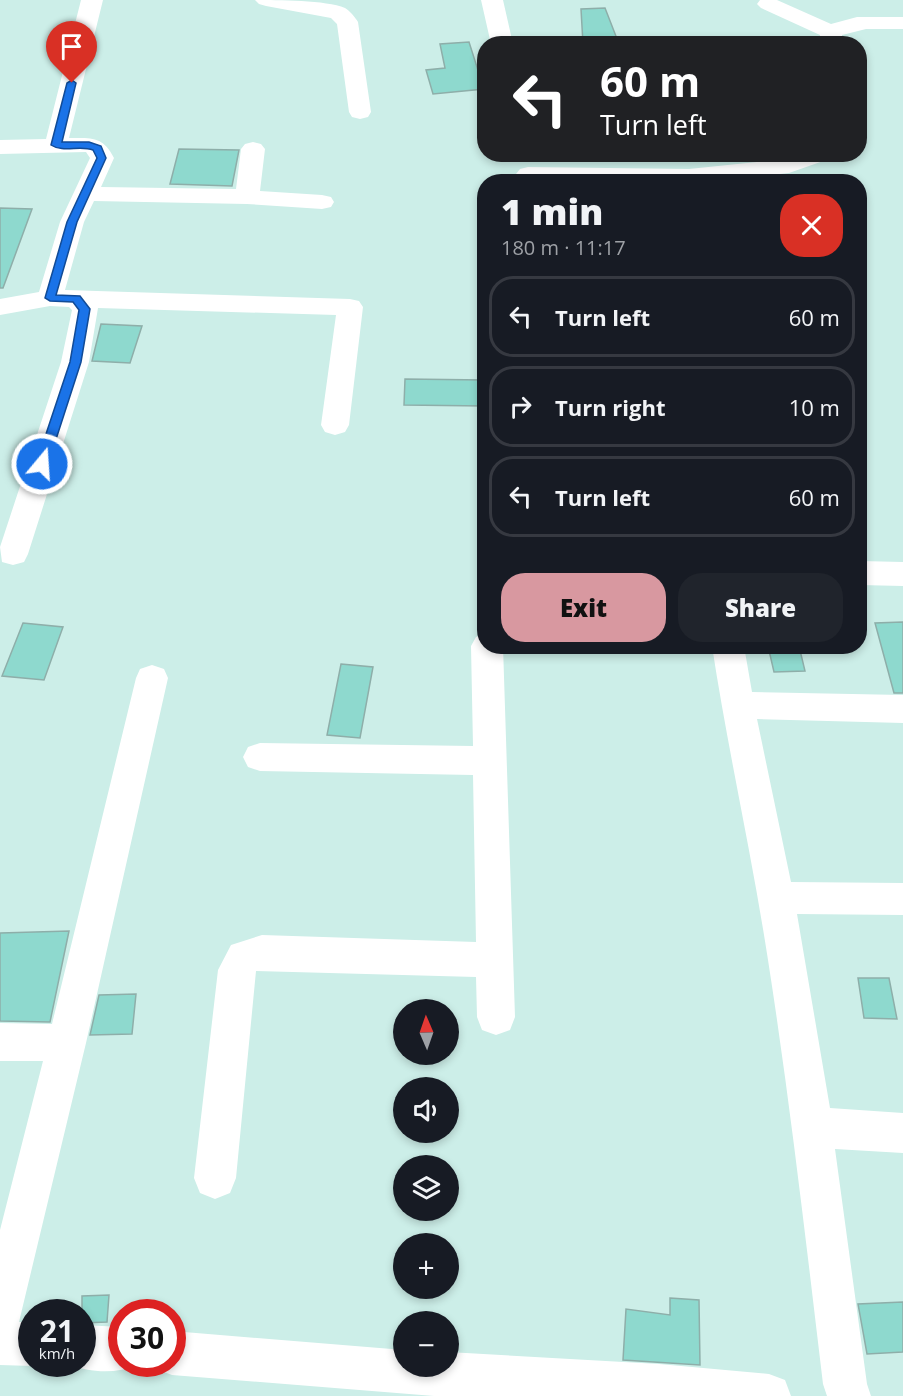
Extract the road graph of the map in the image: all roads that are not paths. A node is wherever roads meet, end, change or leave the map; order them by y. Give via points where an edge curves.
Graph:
1 (92, 0) edge
2 (266, 0) edge
3 (492, 0) edge
4 (768, 4) dead end
5 (903, 23) edge
6 (500, 36) edge
7 (827, 36) edge
8 (833, 36) edge
9 (360, 112) dead end
10 (56, 145) junction
11 (0, 147) edge
12 (253, 149) dead end
13 (800, 162) edge
14 (527, 170) edge
15 (599, 174) edge
16 (728, 174) edge
17 (85, 194) junction
18 (247, 197) junction
19 (322, 202) dead end
20 (63, 298) junction
21 (0, 307) edge
22 (335, 424) dead end
23 (13, 554) dead end
24 (867, 573) edge
25 (903, 574) edge
26 (487, 654) edge
27 (729, 654) edge
28 (152, 678) dead end
29 (737, 705) junction
30 (903, 709) edge
31 (260, 757) dead end
32 (490, 761) junction
33 (777, 898) junction
34 (903, 899) edge
35 (495, 960) junction
36 (496, 1017) dead end
37 (0, 1042) edge
38 (68, 1043) junction
39 (812, 1127) junction
40 (903, 1133) edge
41 (215, 1178) dead end
42 (0, 1315) edge
43 (0, 1343) edge
44 (18, 1344) edge
45 (186, 1354) edge
46 (770, 1396) edge
47 (849, 1396) edge

1 - 10 street
2 - 9 street via 344,16
3 - 6 street
4 - 7 street
5 - 8 street via 841,27
10 - 11 street
10 - 17 street via 97,148 102,158
12 - 18 street
13 - 16 street
14 - 15 street
17 - 18 street
17 - 20 street via 72,222
18 - 19 street
20 - 21 street
20 - 22 street via 350,307
20 - 23 street via 85,309 75,362
24 - 25 street
26 - 32 street
27 - 29 street
28 - 38 street
29 - 30 street
29 - 33 street
31 - 32 street
32 - 35 street
33 - 34 street
33 - 39 street
35 - 36 street
35 - 41 street via 262,952 244,957 237,970
37 - 38 street
38 - 42 street
39 - 40 street
39 - 47 street
43 - 44 street
45 - 46 street

